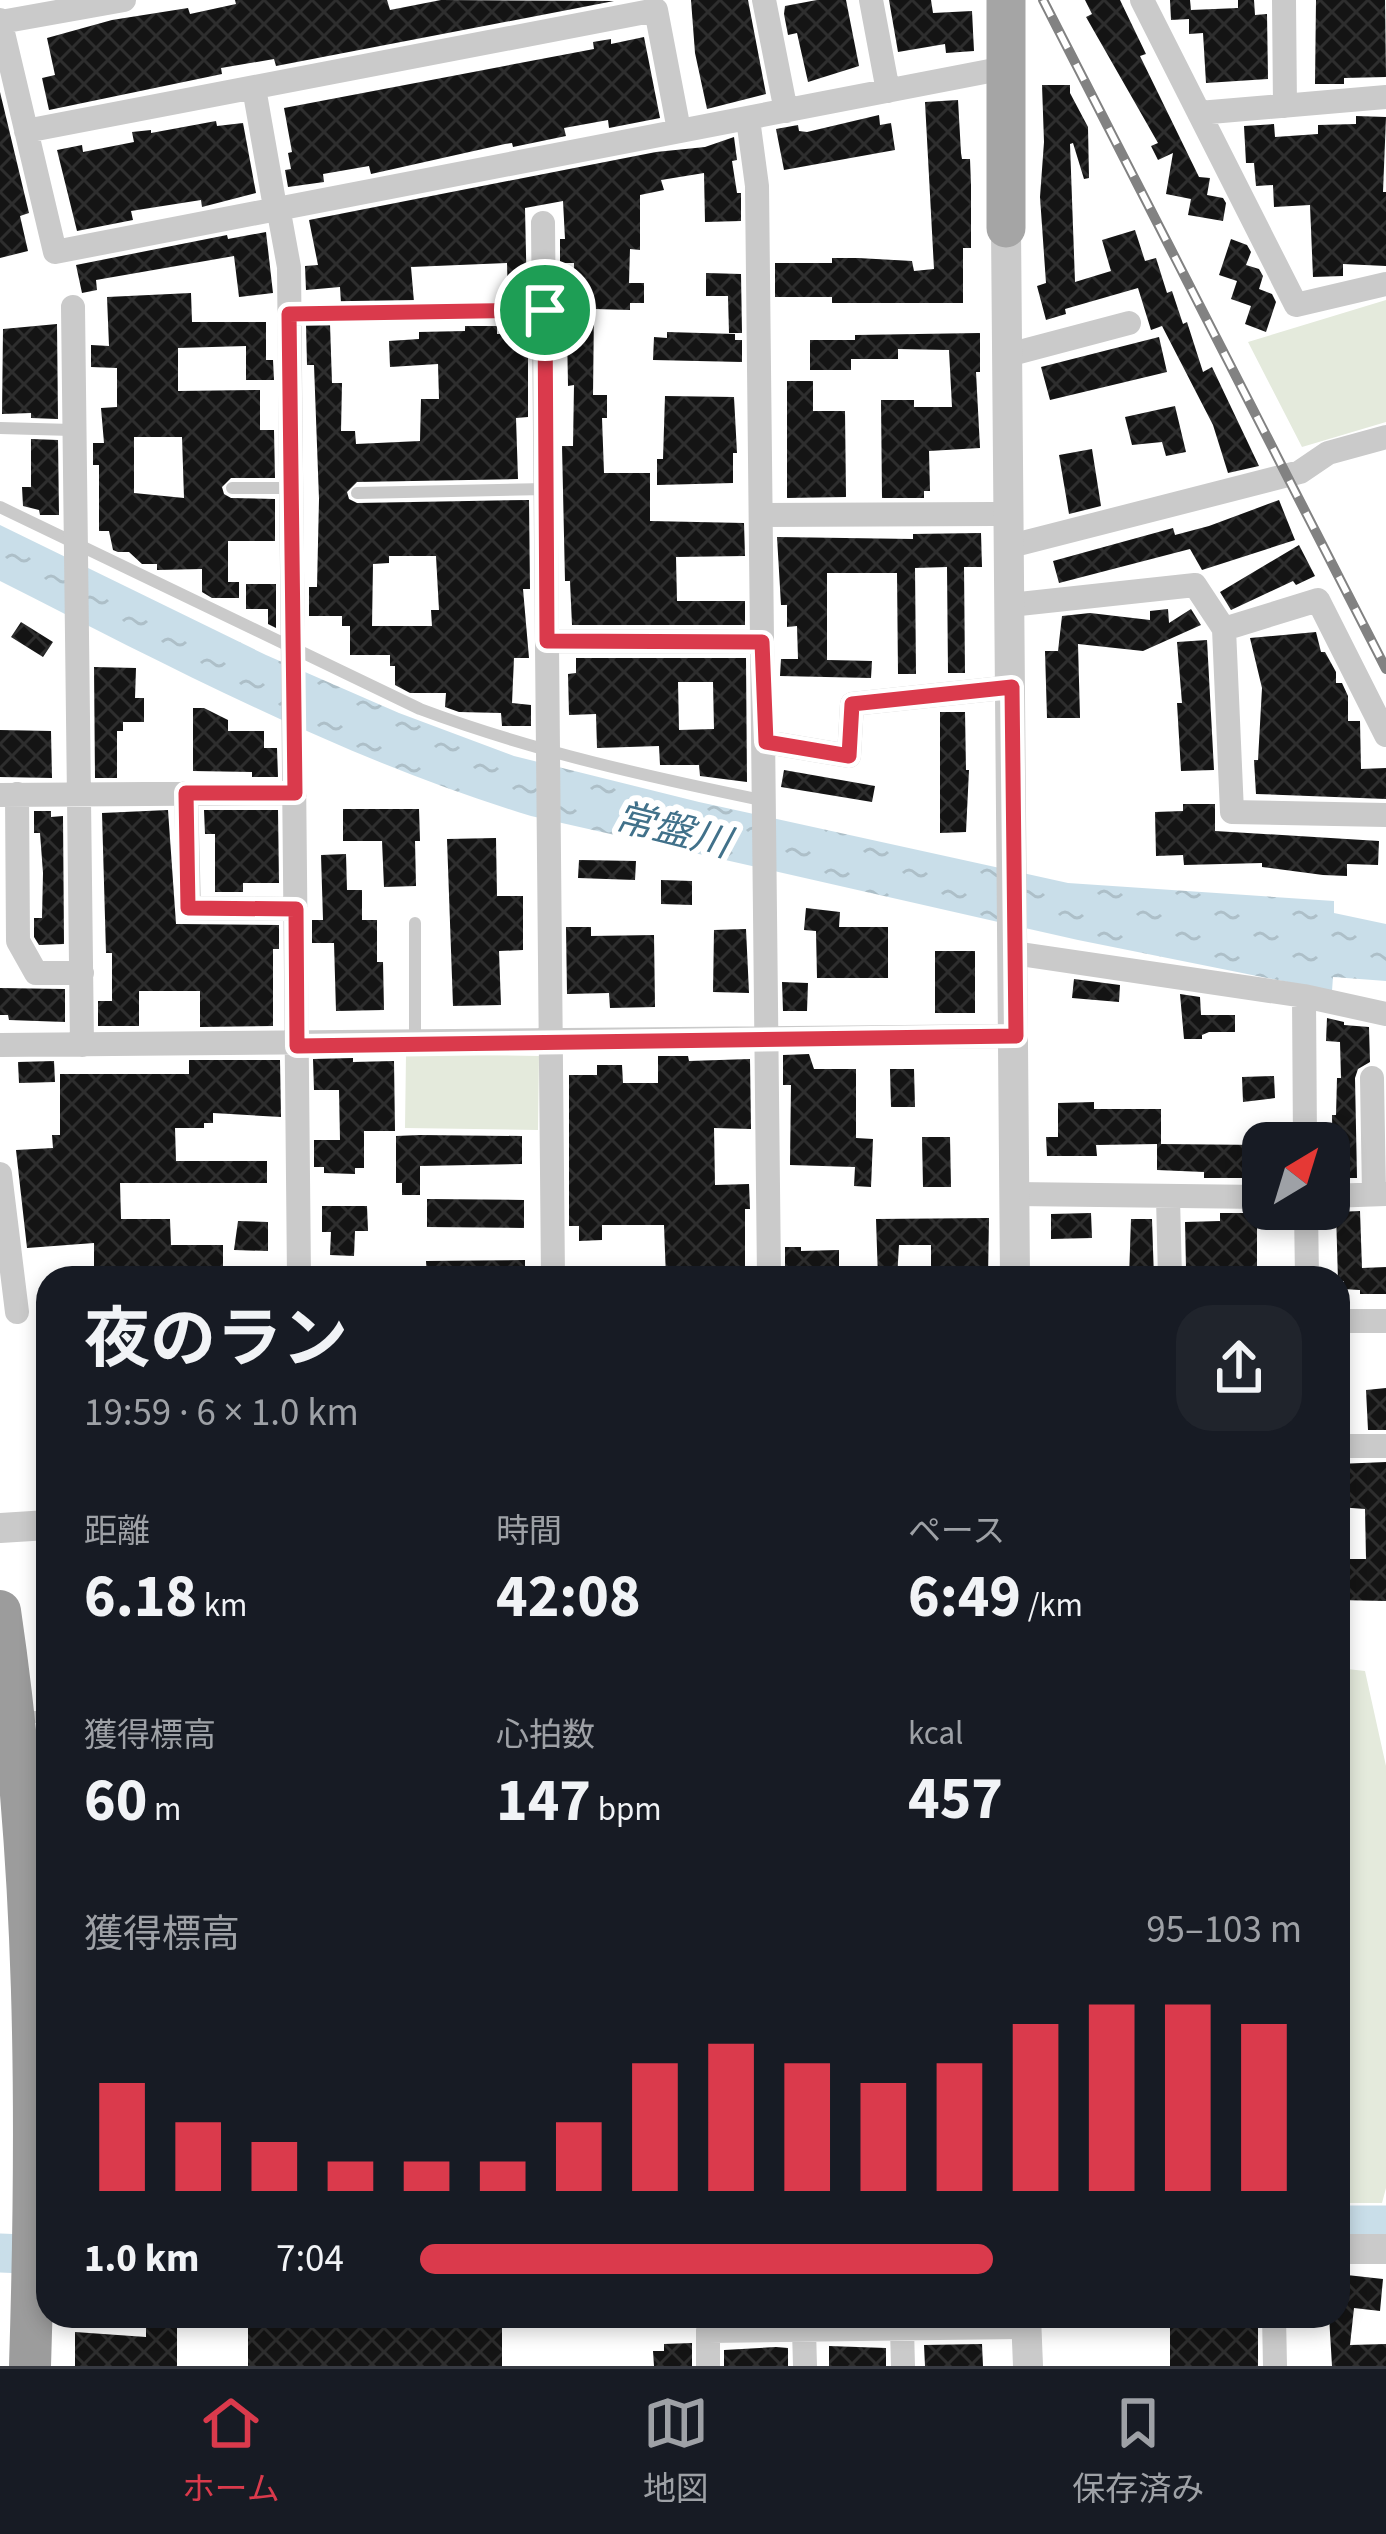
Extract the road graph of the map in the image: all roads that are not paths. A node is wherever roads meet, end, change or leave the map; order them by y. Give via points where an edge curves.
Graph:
1 (764, 0) edge
2 (871, 0) edge
3 (1006, 0) edge
4 (1142, 0) edge
5 (1284, 0) edge
6 (111, 1) edge
7 (0, 21) edge
8 (1005, 68) junction
9 (254, 88) junction
10 (888, 91) junction
11 (1386, 97) edge
12 (1285, 106) junction
13 (786, 111) junction
14 (1198, 113) junction
15 (748, 119) junction
16 (679, 130) junction
17 (26, 131) junction
18 (276, 207) junction
19 (543, 223) dead end
20 (1006, 227) joint
21 (1386, 284) edge
22 (73, 308) dead end
23 (545, 310) junction
24 (289, 314) junction
25 (1129, 323) dead end
26 (1008, 355) junction
27 (0, 428) edge
28 (73, 430) junction
29 (1386, 437) edge
30 (232, 488) dead end
31 (291, 488) junction
32 (546, 489) junction
33 (357, 494) dead end
34 (0, 507) edge
35 (763, 514) junction
36 (994, 514) dead end
37 (1011, 546) junction
38 (75, 550) junction
39 (1010, 605) junction
40 (1224, 629) junction
41 (547, 641) junction
42 (762, 642) junction
43 (294, 653) junction
44 (1012, 687) junction
45 (1386, 736) edge
46 (766, 742) junction
47 (549, 753) junction
48 (186, 793) junction
49 (295, 793) junction
50 (8, 794) edge
51 (78, 794) junction
52 (766, 806) junction
53 (1386, 815) edge
54 (296, 909) junction
55 (415, 923) dead end
56 (1015, 943) junction
57 (82, 973) junction
58 (1304, 996) junction
59 (1386, 1014) edge
60 (1016, 1036) junction
61 (766, 1038) junction
62 (550, 1040) junction
63 (415, 1044) junction
64 (82, 1045) junction
65 (0, 1046) edge
66 (297, 1046) junction
67 (1372, 1078) dead end
68 (1305, 1122) edge
69 (0, 1174) edge
70 (1015, 1194) junction
71 (1380, 1194) edge
72 (1350, 1195) edge
73 (1242, 1197) edge
74 (1168, 1198) junction
75 (1306, 1230) edge
76 (299, 1266) edge
77 (553, 1266) edge
78 (769, 1266) edge
79 (1015, 1266) edge
80 (1170, 1266) edge
81 (1307, 1266) edge
82 (11, 1297) edge
83 (1350, 1321) edge
84 (1386, 1322) edge
85 (1350, 1446) edge
86 (1386, 1446) edge
87 (36, 1526) edge
88 (0, 1528) edge
89 (0, 1611) edge
90 (20, 1730) edge
91 (36, 1978) edge
92 (36, 2165) edge
93 (1350, 2249) edge
94 (1386, 2249) edge
95 (920, 2328) edge
96 (1027, 2328) edge
97 (1274, 2328) edge
98 (902, 2329) junction
99 (804, 2330) junction
100 (30, 2366) edge
101 (708, 2366) edge
102 (805, 2366) edge
103 (903, 2366) edge
104 (1028, 2366) edge
105 (1275, 2366) edge

1 - 13 street
2 - 10 street
3 - 8 main road
4 - 14 street
5 - 12 street
6 - 7 street
7 - 17 street
8 - 10 street
8 - 20 main road
9 - 16 street via 656,10
9 - 17 street
9 - 18 street
10 - 13 street
11 - 12 street
12 - 14 street
13 - 15 street
14 - 21 street via 1296,305
15 - 16 street
15 - 35 street via 757,186
16 - 18 street
17 - 18 street via 55,252
18 - 24 street via 290,266
19 - 23 street
20 - 26 street
22 - 28 street
23 - 24 lane
23 - 32 street
24 - 31 street
25 - 26 street
26 - 37 street
27 - 28 lane
28 - 38 street
29 - 37 street via 1328,453 1300,472
30 - 31 lane
31 - 43 street
32 - 33 lane
32 - 41 street
34 - 38 lane
35 - 36 street
35 - 42 street
37 - 39 street
38 - 43 lane
38 - 51 street
39 - 40 street via 1195,585
39 - 44 street
40 - 45 street via 1318,600
40 - 53 street via 1232,812
41 - 42 street
41 - 47 street
42 - 46 street
43 - 47 lane via 420,710
43 - 49 street
44 - 46 street via 852,704 849,756
44 - 56 street
46 - 52 street
47 - 52 lane
47 - 62 street
48 - 49 street
48 - 51 street
48 - 54 street via 188,908
49 - 54 street
50 - 51 street
50 - 57 street via 18,941 36,973
51 - 57 street
52 - 61 street
54 - 66 street
55 - 63 lane
56 - 58 street
56 - 60 street
57 - 64 street
58 - 59 street
58 - 68 street
60 - 61 street
60 - 70 street
61 - 62 street
61 - 78 street
62 - 63 street
62 - 77 street
63 - 66 street
64 - 65 street
64 - 66 street
66 - 76 street
67 - 71 street
69 - 82 street
70 - 74 street
70 - 79 street
71 - 72 street
73 - 74 street
74 - 80 street
75 - 81 street
83 - 84 street
85 - 86 street
87 - 88 street
89 - 90 highway
90 - 91 highway
92 - 100 highway
93 - 94 street
95 - 98 street
96 - 104 street
97 - 105 street
98 - 99 street
98 - 103 street
99 - 101 street via 708,2332
99 - 102 street

